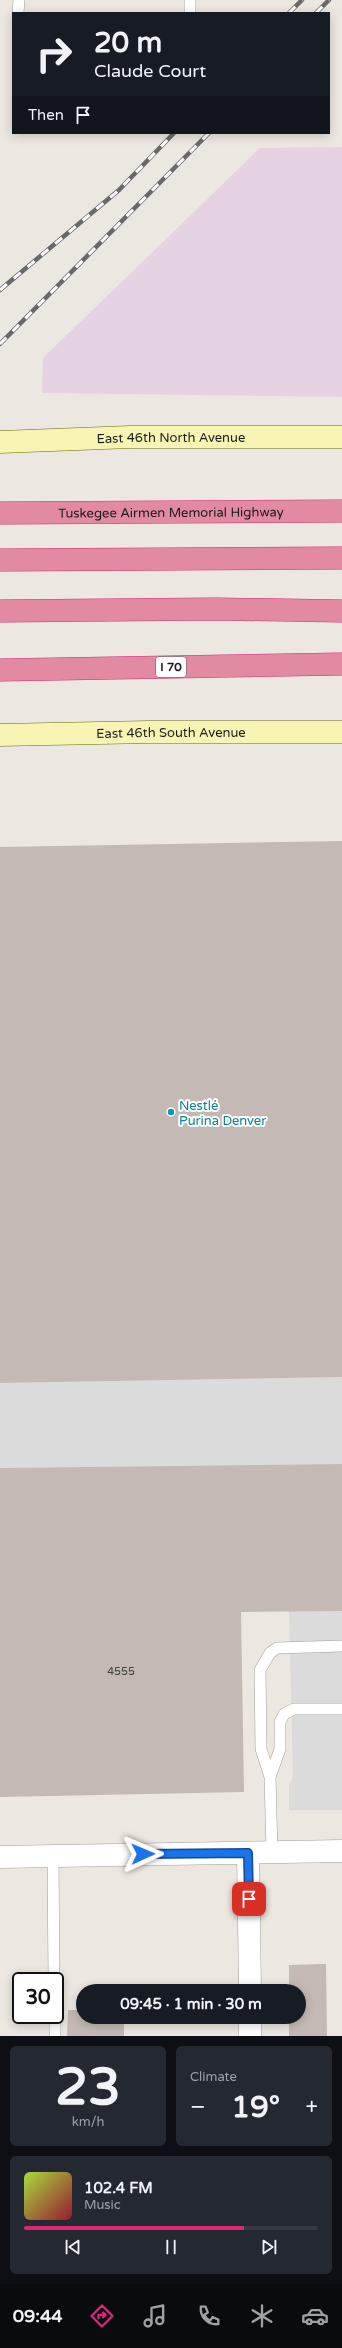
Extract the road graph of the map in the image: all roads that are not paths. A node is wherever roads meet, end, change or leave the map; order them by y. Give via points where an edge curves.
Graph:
1 (19, 0) edge
2 (190, 0) edge
3 (18, 12) edge
4 (190, 12) edge
5 (342, 437) edge
6 (0, 442) edge
7 (342, 511) edge
8 (0, 513) edge
9 (342, 558) edge
10 (0, 560) edge
11 (0, 611) edge
12 (342, 611) edge
13 (342, 664) edge
14 (0, 670) edge
15 (342, 732) edge
16 (0, 735) edge
17 (342, 1646) edge
18 (342, 1709) edge
19 (270, 1777) junction
20 (342, 1851) edge
21 (272, 1852) junction
22 (248, 1853) junction
23 (53, 1856) junction
24 (0, 1857) edge
25 (54, 1972) edge
26 (250, 1984) edge
27 (55, 2024) edge
28 (250, 2024) edge
29 (55, 2036) edge
30 (250, 2036) edge

1 - 3 lane
2 - 4 lane
5 - 6 main road, East 46th North Avenue via 130,437
7 - 8 highway, Tuskegee Airmen Memorial Highway
9 - 10 highway
11 - 12 highway
13 - 14 highway, I 70
15 - 16 main road, East 46th South Avenue
17 - 19 lane via 277,1648 270,1653 260,1670 261,1749
18 - 19 lane via 294,1709 284,1714 280,1722 280,1749
19 - 21 lane
20 - 21 street
21 - 22 street
22 - 23 street
22 - 26 street
23 - 24 street
23 - 25 lane
27 - 29 lane
28 - 30 street

